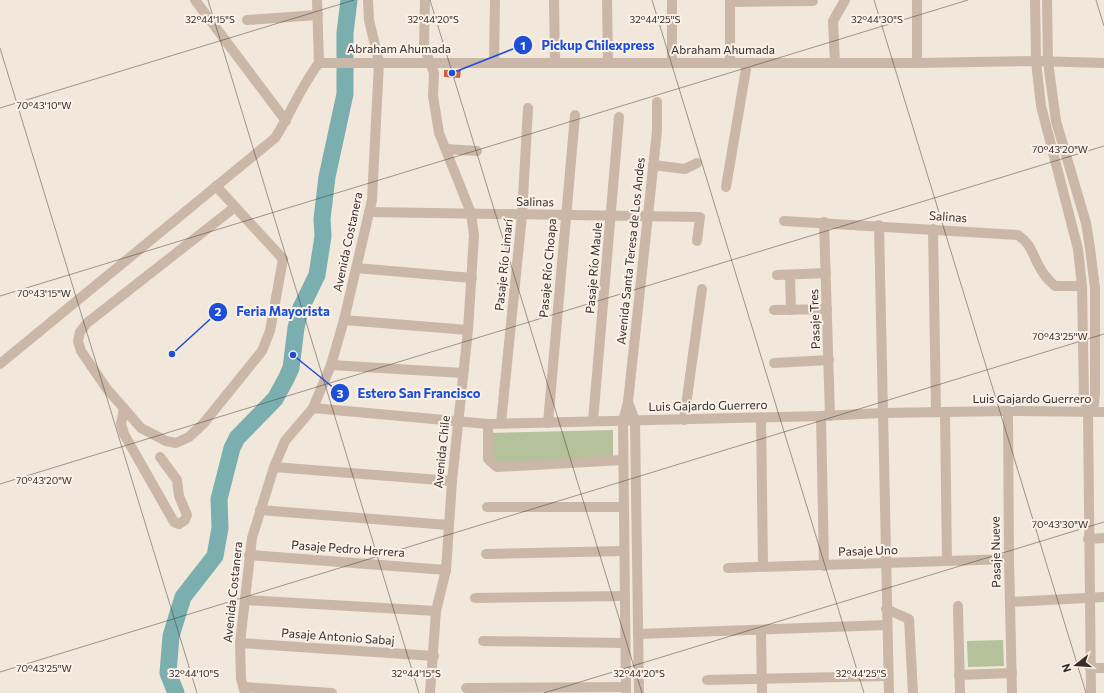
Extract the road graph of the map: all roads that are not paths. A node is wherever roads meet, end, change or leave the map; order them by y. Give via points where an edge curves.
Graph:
1 (195, 0) edge
2 (317, 0) edge
3 (368, 0) edge
4 (425, 0) edge
5 (495, 0) edge
6 (554, 0) edge
7 (607, 0) edge
8 (672, 0) edge
9 (845, 0) edge
10 (917, 0) edge
11 (1036, 0) edge
12 (1048, 0) edge
13 (730, 1) edge
14 (813, 1) edge
15 (318, 14) junction
16 (247, 20) dead end
17 (1036, 61) junction
18 (379, 62) junction
19 (430, 62) junction
20 (494, 62) junction
21 (1048, 62) junction
22 (319, 63) junction
23 (556, 63) junction
24 (608, 63) junction
25 (672, 63) junction
26 (730, 63) junction
27 (747, 63) junction
28 (835, 63) junction
29 (1104, 63) edge
30 (917, 64) junction
31 (657, 102) dead end
32 (528, 108) dead end
33 (575, 115) dead end
34 (619, 117) dead end
35 (286, 121) junction
36 (446, 149) junction
37 (477, 152) dead end
38 (697, 163) dead end
39 (653, 165) junction
40 (216, 186) junction
41 (726, 187) dead end
42 (235, 207) junction
43 (369, 212) junction
44 (471, 213) junction
45 (522, 215) junction
46 (565, 215) junction
47 (611, 216) junction
48 (647, 217) junction
49 (784, 221) dead end
50 (824, 222) junction
51 (879, 225) junction
52 (933, 229) junction
53 (697, 241) dead end
54 (356, 268) junction
55 (826, 272) junction
56 (777, 275) dead end
57 (790, 275) junction
58 (472, 278) junction
59 (1082, 286) junction
60 (702, 289) dead end
61 (827, 309) junction
62 (774, 310) dead end
63 (791, 310) junction
64 (344, 320) junction
65 (468, 330) junction
66 (829, 360) junction
67 (2, 362) edge
68 (774, 363) dead end
69 (331, 365) junction
70 (463, 373) junction
71 (628, 402) junction
72 (124, 408) junction
73 (313, 408) junction
74 (1008, 411) junction
75 (1088, 411) junction
76 (1104, 412) edge
77 (882, 413) junction
78 (941, 413) junction
79 (825, 416) junction
80 (761, 418) junction
81 (684, 420) junction
82 (593, 421) junction
83 (623, 421) junction
84 (635, 421) junction
85 (459, 423) junction
86 (501, 423) junction
87 (548, 423) junction
88 (488, 424) junction
89 (160, 457) dead end
90 (623, 460) junction
91 (274, 467) junction
92 (452, 481) junction
93 (487, 507) dead end
94 (624, 507) junction
95 (260, 510) junction
96 (448, 525) junction
97 (1104, 538) edge
98 (1088, 539) junction
99 (624, 551) junction
100 (486, 554) dead end
101 (249, 555) junction
102 (1009, 559) junction
103 (947, 562) junction
104 (886, 563) junction
105 (763, 566) junction
106 (824, 566) junction
107 (728, 568) dead end
108 (446, 570) junction
109 (624, 596) junction
110 (1090, 597) junction
111 (1104, 597) edge
112 (475, 598) dead end
113 (245, 600) junction
114 (1010, 602) junction
115 (958, 606) dead end
116 (886, 609) junction
117 (436, 611) junction
118 (887, 625) junction
119 (762, 630) junction
120 (638, 634) junction
121 (483, 641) dead end
122 (240, 643) junction
123 (625, 643) junction
124 (434, 656) junction
125 (1090, 668) junction
126 (1104, 668) edge
127 (1012, 673) junction
128 (960, 675) junction
129 (888, 676) junction
130 (762, 679) junction
131 (708, 680) dead end
132 (466, 688) dead end
133 (244, 690) edge
134 (626, 690) edge
135 (332, 693) edge
136 (430, 693) edge
137 (639, 693) edge
138 (762, 693) edge
139 (889, 693) edge
140 (913, 693) edge
141 (960, 693) edge
142 (1012, 693) edge
143 (1091, 693) edge

1 - 35 street
2 - 15 street
3 - 18 street, Avenida Costanera via 369,20
4 - 19 street via 424,47
5 - 20 street
6 - 23 street
7 - 24 street
8 - 25 street
9 - 28 street via 834,21
10 - 30 street
11 - 17 street
12 - 21 street
13 - 14 street
13 - 26 street
15 - 16 street
15 - 22 street
17 - 21 street, Abraham Ahumada
17 - 30 street, Abraham Ahumada
17 - 59 street via 1041,106 1078,249
18 - 19 street, Abraham Ahumada
18 - 22 street, Abraham Ahumada
18 - 43 street, Avenida Costanera via 372,200
19 - 20 street, Abraham Ahumada
19 - 36 street, Avenida Chile via 434,73 433,96 439,133
20 - 23 street, Abraham Ahumada
21 - 29 street, Abraham Ahumada
21 - 75 street via 1056,121 1086,223 1093,271 1095,394 1094,404
22 - 35 street via 306,79
23 - 24 street, Abraham Ahumada
24 - 25 street, Abraham Ahumada
25 - 26 street, Abraham Ahumada
26 - 27 street, Abraham Ahumada
27 - 28 street, Abraham Ahumada
27 - 41 street
28 - 30 street, Abraham Ahumada
31 - 39 street, Avenida Santa Teresa de Los Andes
32 - 45 street, Pasaje Río Limarí
33 - 46 street, Pasaje Río Choapa
34 - 47 street, Pasaje Río Maule
35 - 40 street via 275,138
36 - 37 street
36 - 44 street, Avenida Chile
38 - 39 street via 685,168
39 - 48 street, Avenida Santa Teresa de Los Andes
40 - 42 street
40 - 67 street
42 - 72 street via 87,323 80,332 78,341 81,351
42 - 72 street via 283,259 270,331 262,351 203,424 189,437 176,443 166,441 141,428
43 - 44 street, Salinas
43 - 54 street, Avenida Costanera
44 - 45 street, Salinas
44 - 58 street, Avenida Chile via 474,235
45 - 46 street, Salinas
45 - 86 street, Pasaje Río Limarí
46 - 47 street, Salinas
46 - 87 street, Pasaje Río Choapa
47 - 48 street, Salinas
47 - 82 street, Pasaje Río Maule
48 - 53 street, Salinas via 700,217
48 - 71 street, Avenida Santa Teresa de Los Andes
49 - 50 street, Salinas
50 - 51 street, Salinas
50 - 55 street, Pasaje Tres
51 - 52 street, Salinas
51 - 77 street
52 - 59 street, Salinas via 1018,235 1027,241 1046,278 1055,286
52 - 78 street
54 - 58 street
54 - 64 street, Avenida Costanera
55 - 57 street
55 - 61 street, Pasaje Tres
56 - 57 street
57 - 63 street
58 - 65 street, Avenida Chile
59 - 75 street via 1084,399
60 - 81 street
61 - 63 street
61 - 66 street, Pasaje Tres
62 - 63 street
64 - 65 street
64 - 69 street, Avenida Costanera
65 - 70 street, Avenida Chile
66 - 68 street
66 - 79 street, Pasaje Tres
69 - 70 street
69 - 73 street, Avenida Costanera
70 - 85 street, Avenida Chile
71 - 83 street, Avenida Santa Teresa de Los Andes
71 - 84 street, Avenida Santa Teresa de Los Andes
72 - 89 street via 121,424 124,434 174,522 179,524 187,515 179,496 177,480
73 - 85 street, Luis Gajardo Guerrero
73 - 91 street, Avenida Costanera via 285,441
74 - 75 street, Luis Gajardo Guerrero
74 - 78 street, Luis Gajardo Guerrero
74 - 102 street, Pasaje Nueve
75 - 76 street, Luis Gajardo Guerrero
75 - 98 street
77 - 78 street, Luis Gajardo Guerrero
77 - 79 street, Luis Gajardo Guerrero
77 - 104 street
78 - 103 street
79 - 80 street, Luis Gajardo Guerrero
79 - 106 street, Pasaje Tres
80 - 81 street, Luis Gajardo Guerrero
80 - 105 street
81 - 84 street, Luis Gajardo Guerrero
82 - 83 street, Luis Gajardo Guerrero
82 - 87 street, Luis Gajardo Guerrero
83 - 84 street, Luis Gajardo Guerrero
83 - 90 street, Avenida Santa Teresa de Los Andes
84 - 120 street, Avenida Santa Teresa de Los Andes
85 - 88 street, Luis Gajardo Guerrero
85 - 92 street, Avenida Chile
86 - 87 street, Luis Gajardo Guerrero
86 - 88 street, Luis Gajardo Guerrero
88 - 90 street via 488,459 497,467
90 - 94 street, Avenida Santa Teresa de Los Andes
91 - 92 street
91 - 95 street, Avenida Costanera
92 - 96 street, Avenida Chile
93 - 94 street
94 - 99 street, Avenida Santa Teresa de Los Andes
95 - 96 street
95 - 101 street, Avenida Costanera
96 - 108 street, Avenida Chile
97 - 98 street
98 - 110 street
99 - 100 street
99 - 109 street, Avenida Santa Teresa de Los Andes
101 - 108 street, Pasaje Pedro Herrera
101 - 113 street, Avenida Costanera
102 - 103 street, Pasaje Uno
102 - 114 street, Pasaje Nueve
103 - 104 street, Pasaje Uno
104 - 106 street, Pasaje Uno
104 - 116 street
105 - 106 street, Pasaje Uno
105 - 107 street, Pasaje Uno
108 - 117 street, Avenida Chile
109 - 112 street
109 - 123 street, Avenida Santa Teresa de Los Andes
110 - 111 street
110 - 114 street
110 - 125 street
113 - 117 street
113 - 122 street, Avenida Costanera
114 - 127 street, Pasaje Nueve
115 - 128 street
116 - 118 street
116 - 140 street via 909,619
117 - 124 street, Avenida Chile
118 - 119 street
118 - 129 street
119 - 120 street
119 - 130 street
120 - 137 street, Avenida Santa Teresa de Los Andes
121 - 123 street
122 - 124 street, Pasaje Antonio Sabaj
122 - 133 street, Avenida Costanera
123 - 134 street, Avenida Santa Teresa de Los Andes
124 - 136 street, Avenida Chile
125 - 126 street
125 - 143 street
127 - 128 street
127 - 142 street, Pasaje Nueve
128 - 141 street
129 - 130 street
129 - 139 street
130 - 131 street
130 - 138 street
132 - 134 street
133 - 135 street

